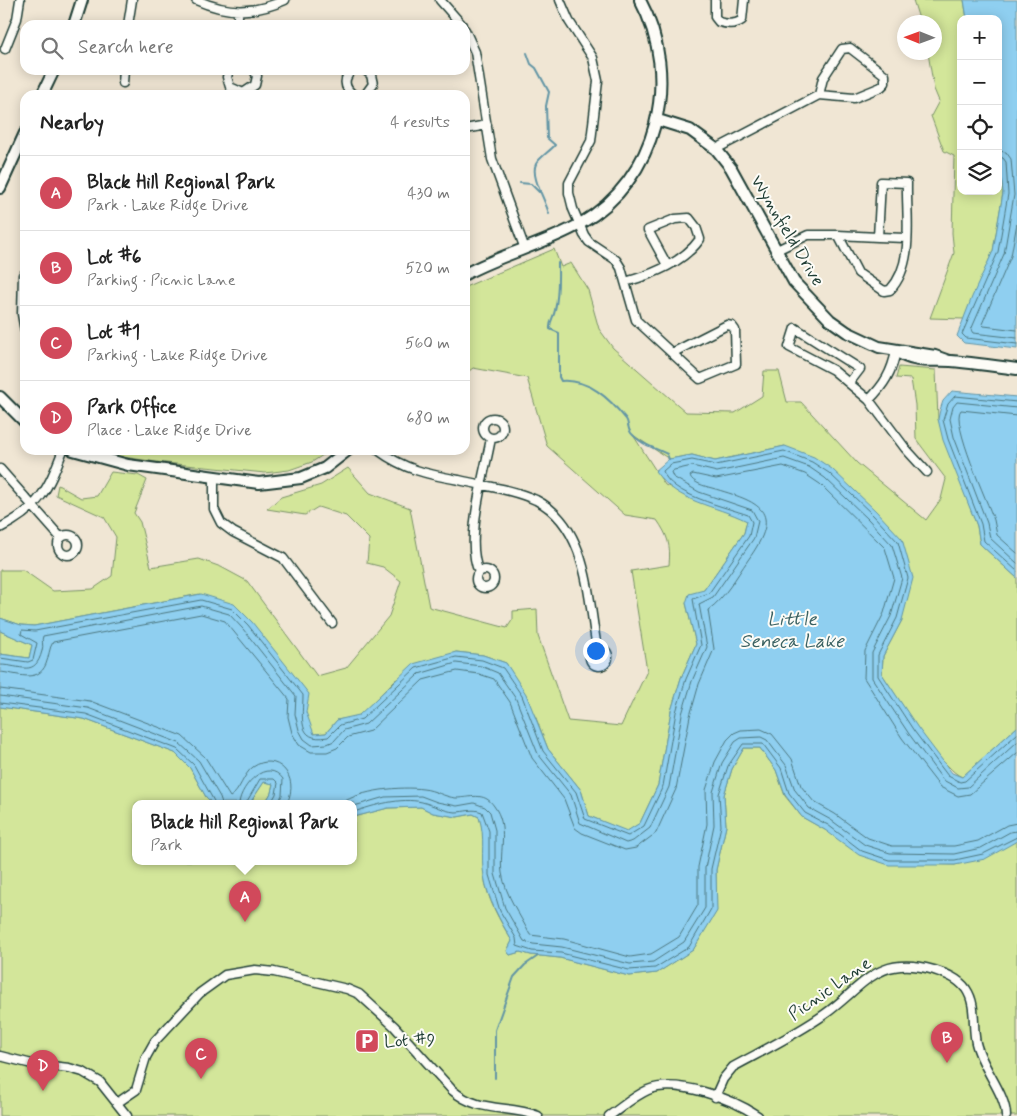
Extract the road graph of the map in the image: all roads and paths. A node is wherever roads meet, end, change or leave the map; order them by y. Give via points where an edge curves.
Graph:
1 (20, 0) edge
2 (82, 0) edge
3 (132, 0) edge
4 (196, 0) edge
5 (286, 0) edge
6 (440, 0) edge
7 (560, 0) edge
8 (640, 0) edge
9 (714, 0) edge
10 (744, 0) edge
11 (238, 12) junction
12 (76, 20) edge
13 (129, 20) edge
14 (238, 20) edge
15 (458, 20) edge
16 (470, 41) edge
17 (5, 49) dead end
18 (52, 75) edge
19 (124, 75) edge
20 (228, 75) edge
21 (256, 75) edge
22 (347, 75) edge
23 (371, 75) edge
24 (123, 84) dead end
25 (44, 90) edge
26 (236, 90) edge
27 (247, 90) edge
28 (348, 90) edge
29 (369, 90) edge
30 (819, 95) junction
31 (658, 120) junction
32 (487, 125) junction
33 (470, 128) edge
34 (20, 143) edge
35 (716, 149) junction
36 (1, 183) edge
37 (580, 224) junction
38 (838, 235) junction
39 (878, 237) junction
40 (906, 238) junction
41 (525, 249) junction
42 (775, 251) junction
43 (667, 265) junction
44 (470, 272) edge
45 (625, 282) junction
46 (896, 352) junction
47 (672, 353) junction
48 (1017, 368) edge
49 (850, 382) junction
50 (0, 397) edge
51 (869, 400) junction
52 (20, 417) edge
53 (491, 438) dead end
54 (61, 455) edge
55 (91, 455) edge
56 (342, 455) edge
57 (385, 455) edge
58 (0, 468) edge
59 (927, 472) dead end
60 (214, 478) junction
61 (483, 485) junction
62 (33, 506) junction
63 (0, 528) edge
64 (61, 538) dead end
65 (480, 572) dead end
66 (332, 623) dead end
67 (597, 648) dead end
68 (0, 1056) edge
69 (715, 1096) junction
70 (117, 1103) junction
71 (127, 1116) edge
72 (538, 1116) edge
73 (609, 1116) edge
74 (758, 1116) edge
75 (1006, 1116) edge

1 - 17 street via 17,20
2 - 12 street
3 - 13 street
4 - 11 street
5 - 11 street via 255,11
6 - 15 street
7 - 37 street via 569,21 593,58 598,81 591,141 569,183 568,193
8 - 31 street via 655,34 660,57 662,80
9 - 10 street via 715,17 725,24 742,20
11 - 14 street
16 - 32 street via 475,52
18 - 25 street
19 - 24 street
20 - 26 street via 230,87
21 - 27 street via 255,85
22 - 28 street via 345,83
23 - 29 street via 373,84
30 - 30 street via 854,98 881,87 886,79 845,47 822,78
30 - 35 street
31 - 35 street, Wynnfield Drive via 690,130
31 - 37 street via 649,146 627,184 608,204
32 - 33 street
32 - 41 street via 492,159
34 - 36 street
35 - 42 street, Wynnfield Drive via 730,168
37 - 41 street
37 - 45 street via 589,242 616,260
38 - 39 street
38 - 40 street via 858,273 884,291 894,285 902,273
38 - 42 street via 808,235
39 - 40 street
39 - 40 street via 881,182 907,183
41 - 44 street
42 - 46 street, Wynnfield Drive via 804,295 830,320 862,340
43 - 43 street via 700,239 689,218 675,219 648,230
43 - 45 street
45 - 47 street via 636,320
46 - 48 street, Wynnfield Drive
46 - 51 street via 885,384
47 - 47 street via 700,379 736,364 735,330 727,325
49 - 49 street via 860,369 795,328 789,347 807,354
49 - 51 street
50 - 52 street
51 - 59 street
53 - 61 street
54 - 62 street via 48,489
55 - 60 street via 128,465
56 - 60 street via 325,468 301,478 259,484
57 - 61 street via 412,470
58 - 62 street
60 - 66 street via 214,509 221,522 233,532 283,558
61 - 65 street via 473,545 474,561
61 - 67 street via 513,491 537,501 556,515 571,534 582,560
62 - 63 street via 20,518
62 - 64 street
68 - 70 street via 83,1072 100,1082
69 - 73 street via 676,1086 662,1087 647,1091
69 - 74 street
69 - 75 street, Picnic Lane via 733,1068 826,1014 870,976 897,966 922,967 947,974 967,990 974,1008 974,1036 979,1055 1002,1097
70 - 71 street
70 - 72 street via 136,1090 146,1057 155,1041 200,993 225,975 255,970 359,994 464,1100 481,1107 523,1110

